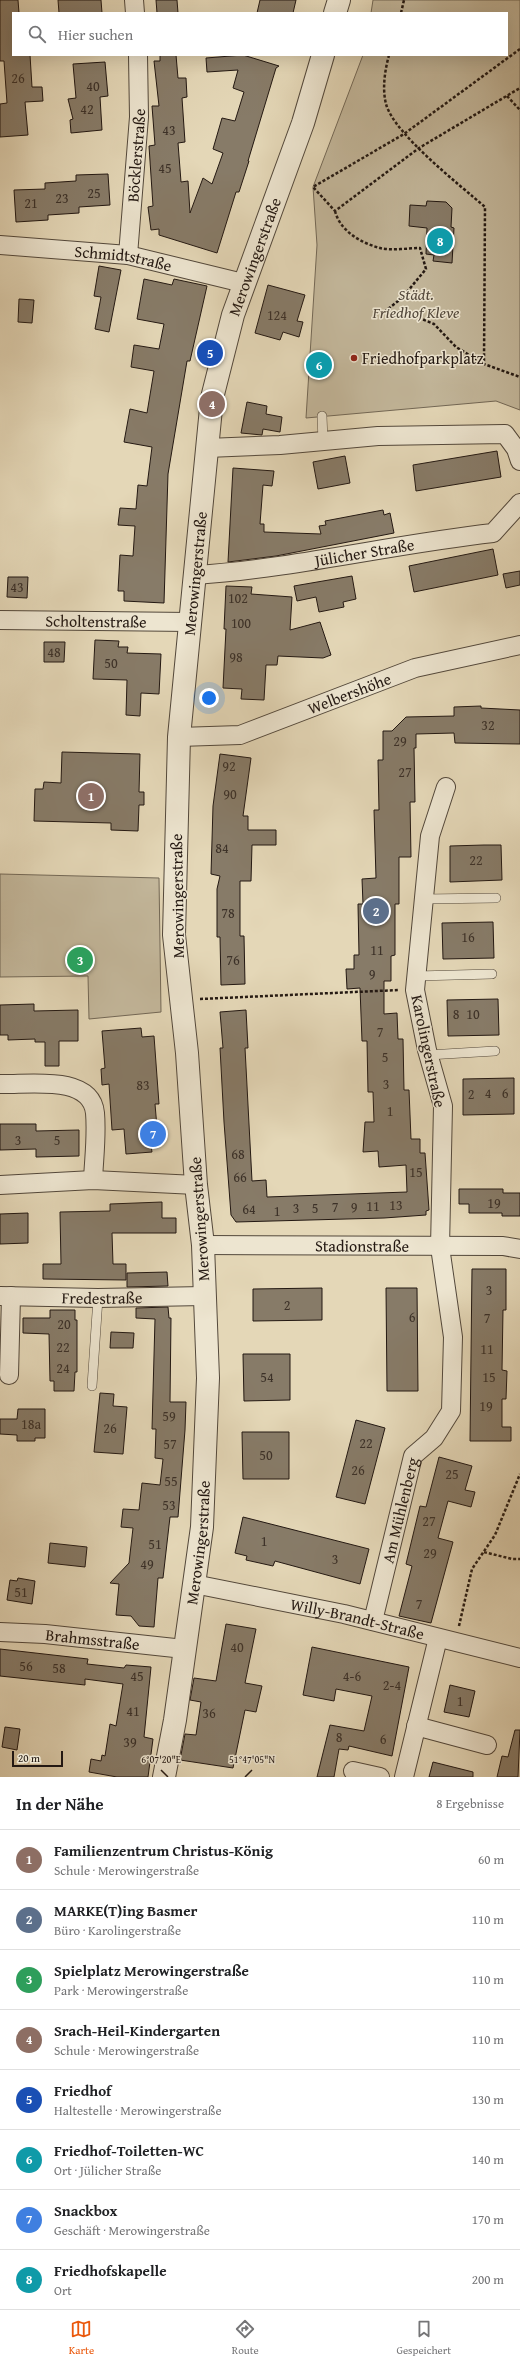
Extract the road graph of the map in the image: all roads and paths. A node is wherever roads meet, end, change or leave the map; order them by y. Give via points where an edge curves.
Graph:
1 (134, 0) edge
2 (339, 0) edge
3 (404, 0) edge
4 (135, 12) edge
5 (335, 12) edge
6 (401, 12) edge
7 (520, 49) edge
8 (138, 56) edge
9 (323, 56) edge
10 (389, 56) edge
11 (520, 88) edge
12 (507, 96) junction
13 (520, 110) edge
14 (404, 134) junction
15 (419, 148) junction
16 (335, 211) junction
17 (0, 245) edge
18 (128, 255) junction
19 (243, 283) junction
20 (484, 364) junction
21 (520, 377) edge
22 (322, 416) dead end
23 (323, 441) junction
24 (207, 448) junction
25 (520, 462) edge
26 (520, 503) edge
27 (196, 575) junction
28 (0, 620) edge
29 (191, 622) junction
30 (520, 644) edge
31 (179, 737) junction
32 (446, 787) dead end
33 (496, 898) dead end
34 (424, 899) junction
35 (492, 974) dead end
36 (416, 983) junction
37 (181, 1000) junction
38 (495, 1051) dead end
39 (428, 1054) junction
40 (0, 1084) edge
41 (93, 1180) junction
42 (0, 1185) edge
43 (196, 1185) junction
44 (203, 1245) junction
45 (440, 1247) junction
46 (520, 1249) edge
47 (5, 1296) edge
48 (204, 1296) junction
49 (98, 1298) junction
50 (9, 1375) dead end
51 (92, 1386) dead end
52 (520, 1474) edge
53 (484, 1552) junction
54 (520, 1559) edge
55 (194, 1584) junction
56 (373, 1621) junction
57 (0, 1632) edge
58 (447, 1640) junction
59 (184, 1649) junction
60 (520, 1658) edge
61 (416, 1726) junction
62 (486, 1745) dead end
63 (353, 1770) dead end
64 (164, 1777) edge
65 (380, 1777) edge
66 (404, 1777) edge

1 - 4 street
2 - 5 street
3 - 6 path
7 - 14 path
8 - 18 street, Böcklerstraße via 139,117
9 - 19 street, Merowingerstraße via 303,123
10 - 14 path via 385,72 386,104
11 - 12 path
12 - 13 path
12 - 15 path
14 - 15 path
14 - 16 path via 313,187
15 - 16 path
15 - 20 path via 484,207
16 - 20 path via 338,223 359,240 381,248 420,248 426,269 402,298 384,312 417,317 434,324 456,347
17 - 18 street, Schmidtstraße
18 - 19 street, Schmidtstraße
19 - 24 street, Merowingerstraße via 212,398
20 - 21 path
22 - 23 lane
23 - 24 street
23 - 25 street via 378,436 505,434 516,449
24 - 27 street, Merowingerstraße
26 - 27 street, Jülicher Straße via 493,533 234,572
27 - 29 street, Merowingerstraße
28 - 29 street, Scholtenstraße
29 - 31 street, Merowingerstraße
30 - 31 street, Welbershöhe via 415,668 240,735
31 - 37 street, Merowingerstraße via 174,935
32 - 34 street, Karolingerstraße via 430,836
33 - 34 lane
34 - 36 street, Karolingerstraße
35 - 36 lane
36 - 37 path
36 - 39 street, Karolingerstraße
37 - 43 street, Merowingerstraße
38 - 39 lane
39 - 45 street, Karolingerstraße via 443,1106
40 - 41 street via 69,1085 85,1092 95,1112
41 - 42 street
41 - 43 street
43 - 44 street, Merowingerstraße
44 - 45 street, Stadionstraße
44 - 48 street, Merowingerstraße
45 - 46 street, Stadionstraße via 503,1246
45 - 56 street, Am Mühlenberg via 453,1337 451,1411 434,1438 413,1456
47 - 49 street, Fredestraße
47 - 50 street
48 - 49 street, Fredestraße
48 - 55 street, Merowingerstraße via 208,1378 206,1449 202,1528
49 - 51 lane
52 - 53 path via 495,1535
53 - 54 path
53 - 58 path via 472,1569
55 - 56 street, Willy-Brandt-Straße
55 - 59 street, Merowingerstraße
56 - 58 street, Willy-Brandt-Straße
57 - 59 street, Brahmsstraße via 46,1634
58 - 60 street, Willy-Brandt-Straße
58 - 61 street
59 - 64 street, Merowingerstraße via 175,1720
61 - 62 street
61 - 66 street
63 - 65 street

